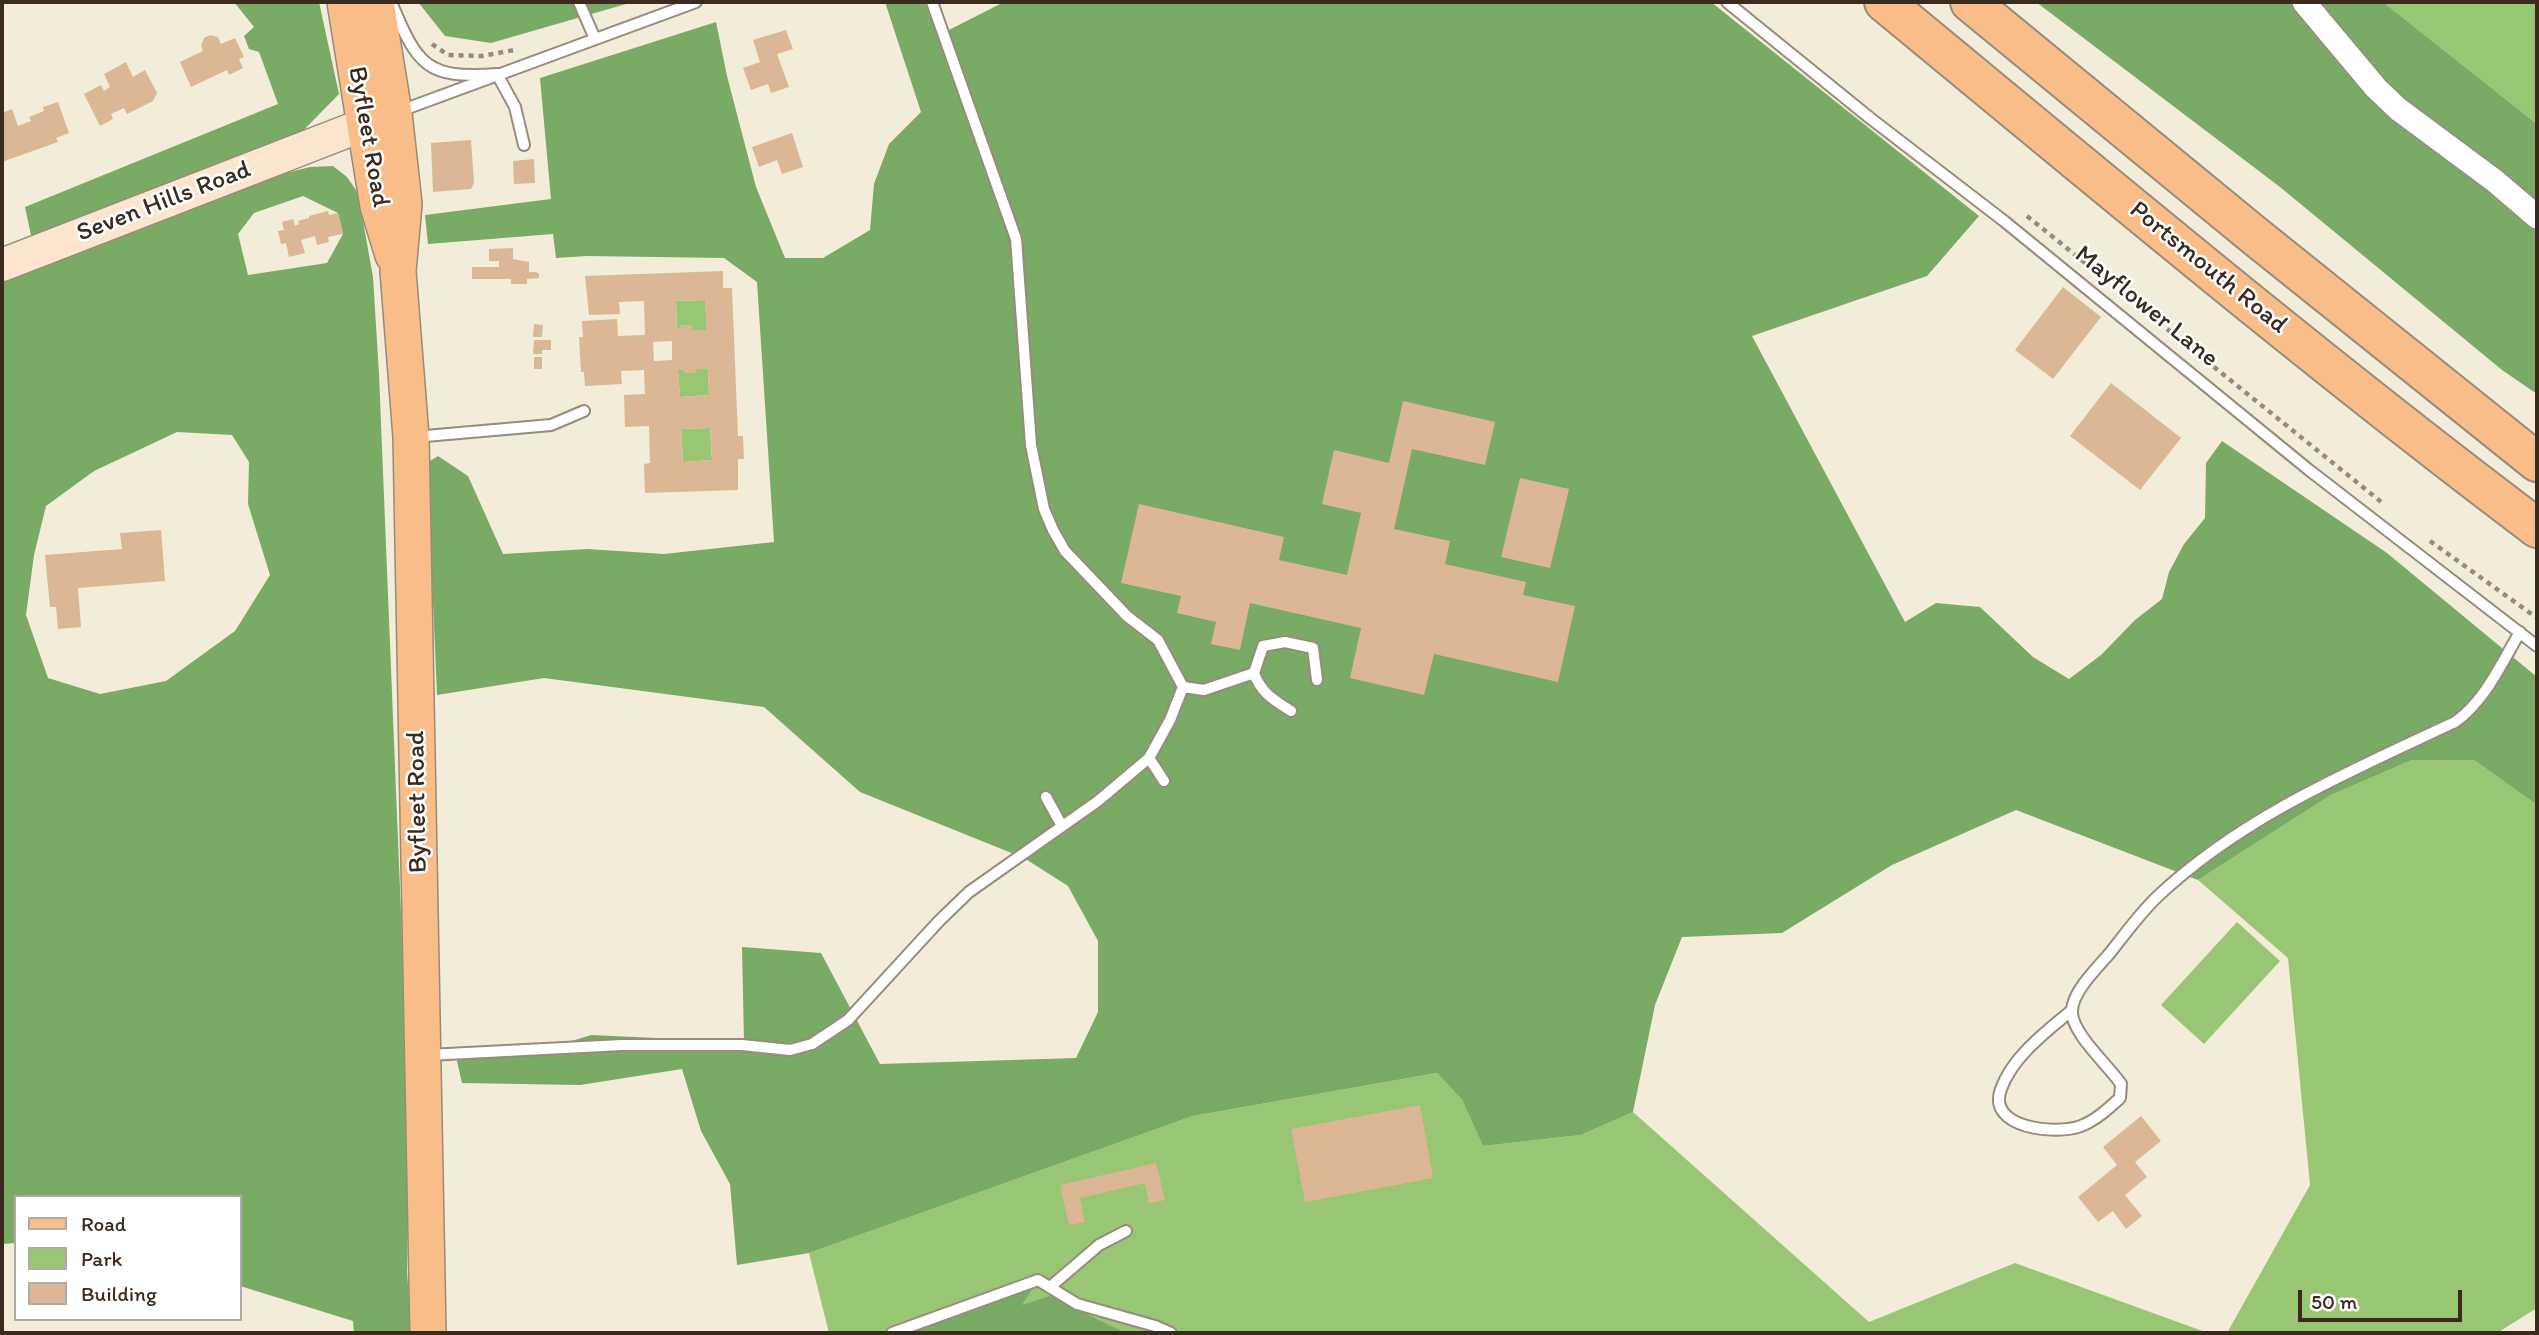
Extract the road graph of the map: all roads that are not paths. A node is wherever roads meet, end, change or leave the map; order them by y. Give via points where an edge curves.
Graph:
1 (345, 2) edge
2 (376, 2) edge
3 (391, 2) edge
4 (579, 2) edge
5 (696, 2) edge
6 (932, 2) edge
7 (1727, 2) edge
8 (1884, 2) edge
9 (1970, 2) edge
10 (2304, 2) edge
11 (595, 39) junction
12 (497, 74) junction
13 (374, 112) junction
14 (524, 145) dead end
15 (2537, 217) edge
16 (2, 264) edge
17 (584, 411) dead end
18 (411, 437) junction
19 (2537, 462) edge
20 (2537, 528) edge
21 (2520, 632) junction
22 (2537, 646) edge
23 (1254, 673) junction
24 (1317, 680) dead end
25 (1184, 687) junction
26 (1291, 711) dead end
27 (1149, 758) junction
28 (1164, 781) dead end
29 (1046, 797) dead end
30 (1062, 825) junction
31 (2072, 1010) junction
32 (422, 1055) junction
33 (1126, 1231) dead end
34 (1050, 1287) junction
35 (428, 1333) edge
36 (892, 1333) edge
37 (1171, 1333) edge

1 - 13 main road, Byfleet Road
2 - 13 main road, Byfleet Road
3 - 12 lane via 417,54 434,69 465,76
4 - 11 lane
5 - 11 lane
6 - 25 lane via 1016,239 1031,445 1044,509 1065,551 1127,616 1158,640
7 - 21 lane, Mayflower Lane via 2318,477
8 - 20 highway, Portsmouth Road via 2217,278
9 - 19 highway, Portsmouth Road
10 - 15 street via 2398,109
11 - 12 lane
12 - 13 lane
12 - 14 lane via 515,107
13 - 16 main road, Seven Hills Road via 326,139
13 - 18 main road, Byfleet Road via 378,206 398,271
17 - 18 lane via 551,425
18 - 32 main road, Byfleet Road
21 - 22 lane, Mayflower Lane
21 - 31 lane via 2469,713 2257,820 2158,896 2080,989
23 - 24 lane via 1262,646 1284,642 1313,648
23 - 25 lane via 1204,690
23 - 26 lane via 1266,695
25 - 27 lane
27 - 28 lane
27 - 30 lane
29 - 30 lane
30 - 32 lane via 970,892 849,1020 813,1044 790,1050 742,1045 622,1045
31 - 31 lane via 2029,1048 1999,1091 2001,1107 2011,1121 2056,1130 2081,1126 2120,1098 2120,1084 2076,1025
32 - 35 main road, Byfleet Road
33 - 34 lane via 1099,1245
34 - 36 lane via 1038,1280
34 - 37 lane via 1077,1304

